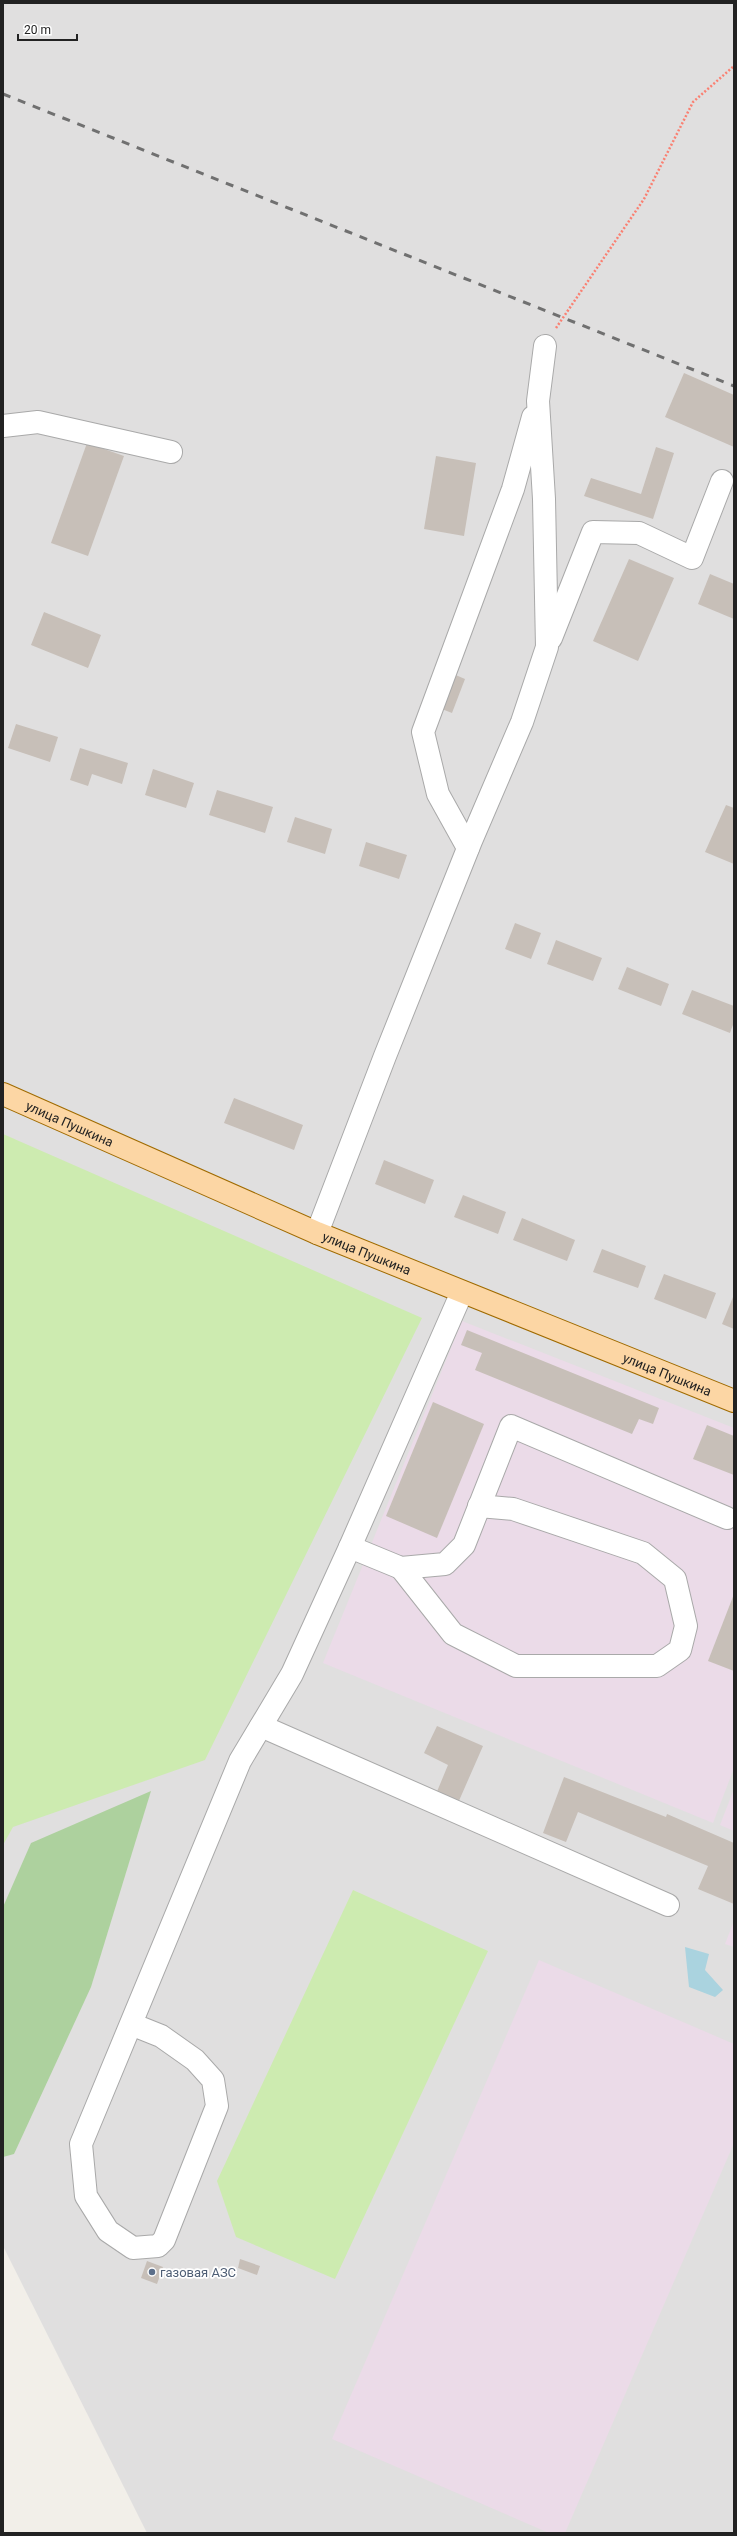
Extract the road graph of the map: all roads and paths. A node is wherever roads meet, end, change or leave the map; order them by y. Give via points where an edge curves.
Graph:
1 (734, 66) edge
2 (545, 346) joint
3 (538, 401) junction
4 (3, 426) edge
5 (171, 452) dead end
6 (722, 481) dead end
7 (548, 647) junction
8 (468, 848) junction
9 (3, 1094) edge
10 (317, 1233) junction
11 (462, 1292) junction
12 (734, 1401) edge
13 (479, 1506) junction
14 (726, 1518) dead end
15 (350, 1547) junction
16 (401, 1568) junction
17 (261, 1726) junction
18 (668, 1905) dead end
19 (131, 2024) junction

1 - 2 path via 693,102 644,199
2 - 3 lane
3 - 7 lane via 544,499
3 - 8 lane via 513,489 424,732 438,794
4 - 5 lane via 38,422
6 - 7 lane via 692,558 639,533 593,532
7 - 8 lane via 522,722
8 - 10 lane
9 - 10 main road, улица Пушкина
10 - 11 main road, улица Пушкина
11 - 12 main road, улица Пушкина
11 - 15 lane
13 - 14 lane via 511,1426
13 - 16 lane via 464,1544 445,1564
13 - 16 lane via 513,1509 643,1553 675,1579 686,1626 680,1650 658,1666 516,1666 453,1634
15 - 16 lane
15 - 17 lane via 292,1674
17 - 18 lane
17 - 19 lane via 240,1761
19 - 19 lane via 81,2144 86,2196 108,2231 133,2248 158,2246 164,2240 217,2106 213,2080 195,2060 161,2036

